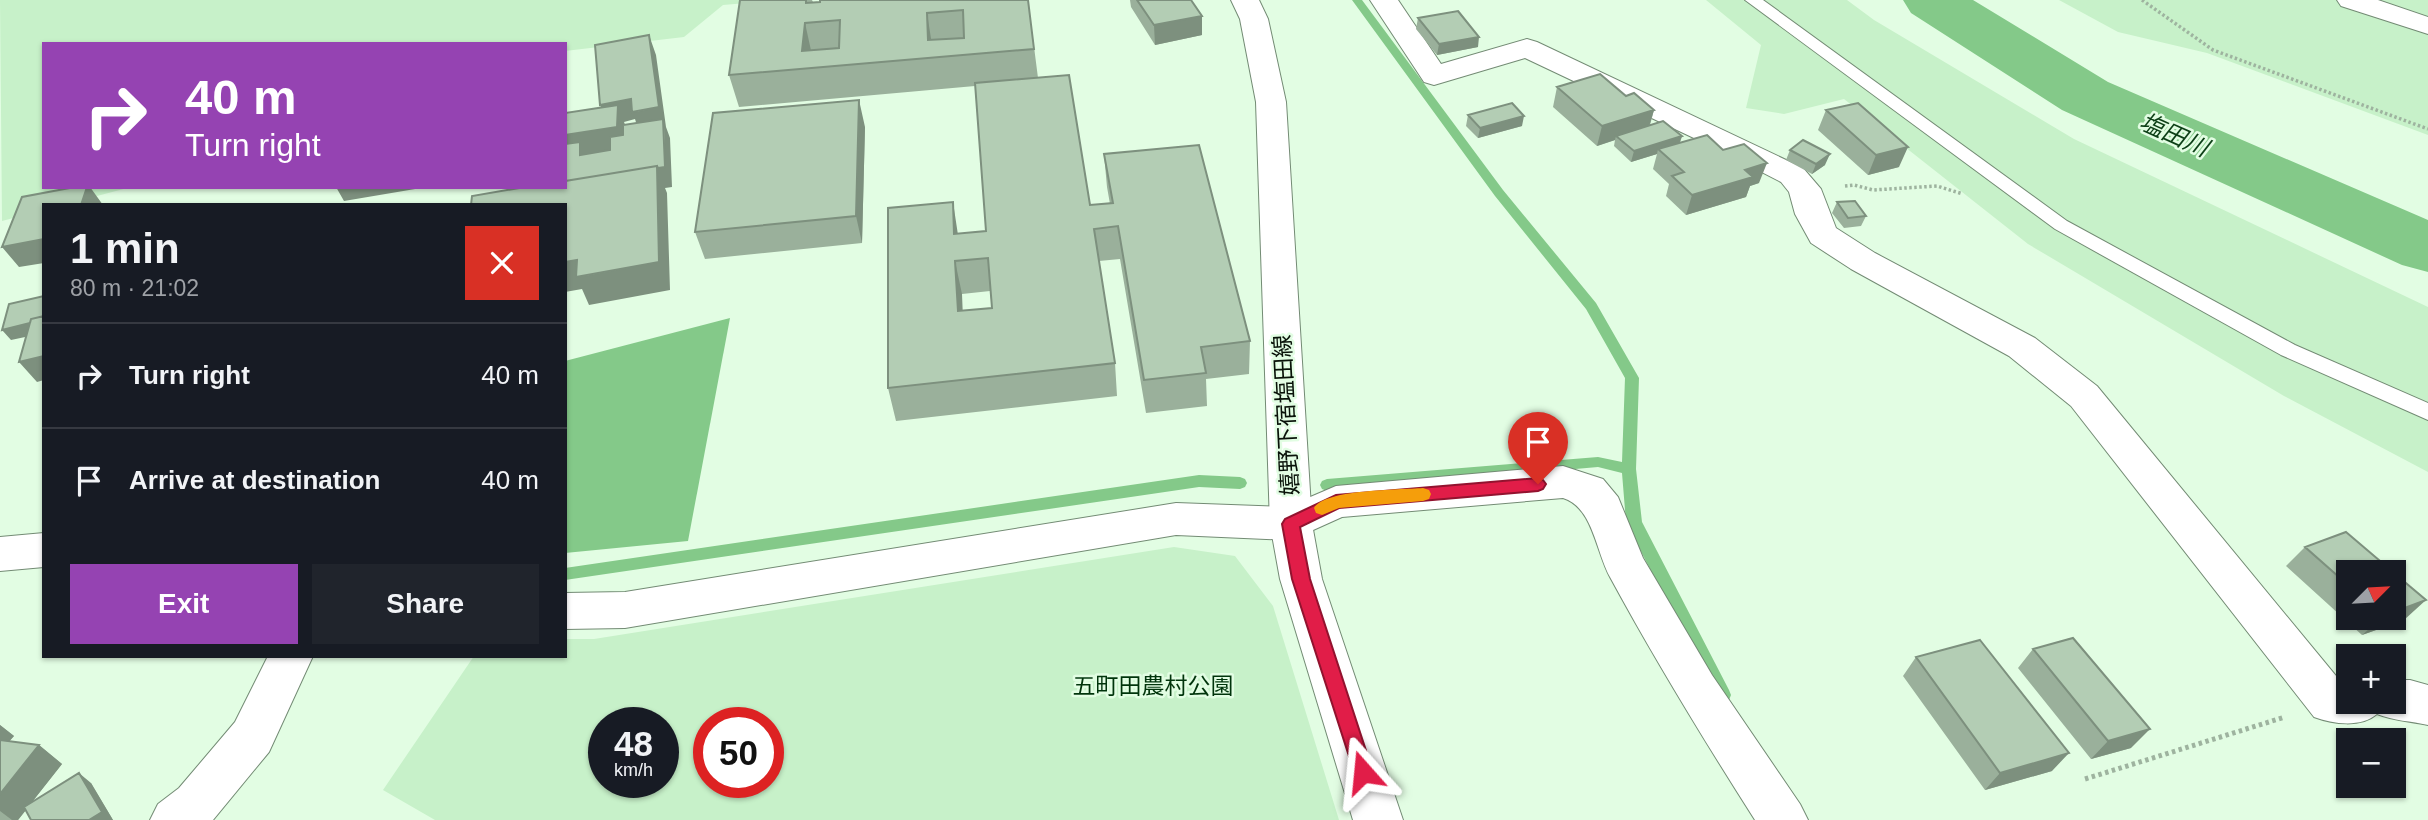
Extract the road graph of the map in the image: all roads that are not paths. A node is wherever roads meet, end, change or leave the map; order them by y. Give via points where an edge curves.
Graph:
1 (1245, 0) edge
2 (1384, 0) edge
3 (1754, 0) edge
4 (2351, 0) edge
5 (2428, 26) edge
6 (2428, 412) edge
7 (1291, 524) junction
8 (42, 550) edge
9 (0, 554) edge
10 (567, 611) edge
11 (290, 658) edge
12 (2336, 691) edge
13 (2406, 700) edge
14 (2428, 705) edge
15 (185, 812) edge
16 (1378, 820) edge
17 (1783, 820) edge

1 - 7 street, 嬉野下宿塩田線 via 1254,19 1271,102
2 - 12 street via 1434,76 1527,48 1792,175 1805,189 1823,234 1863,261 2022,347 2084,396
3 - 6 lane via 2061,225 2288,350
4 - 5 street
7 - 10 street via 1176,519 625,610
7 - 16 street, 嬉野下宿塩田線 via 1301,579
7 - 17 street via 1336,502 1563,482 1589,490 1603,508 1624,563 1696,689
8 - 9 street
11 - 15 street via 252,737
13 - 14 street

